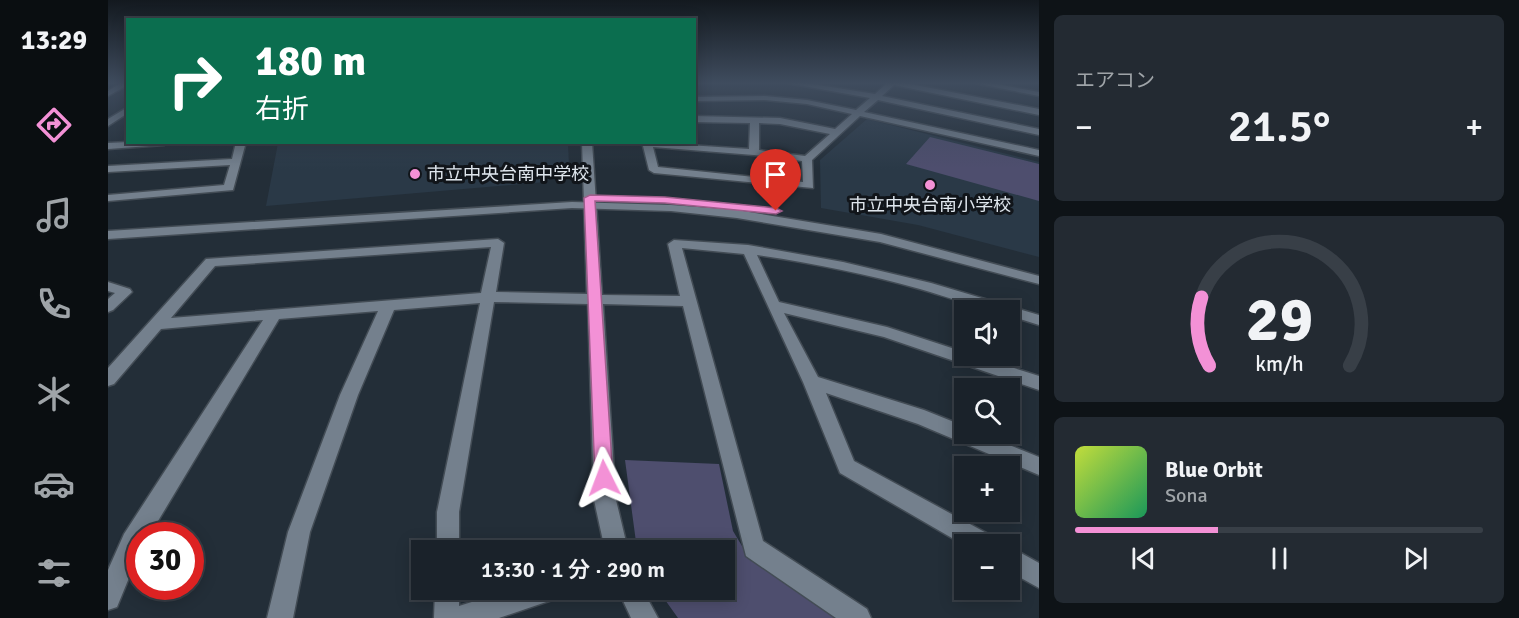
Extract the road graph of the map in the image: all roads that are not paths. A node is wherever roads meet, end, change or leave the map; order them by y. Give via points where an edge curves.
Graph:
1 (126, 111) edge
2 (849, 111) edge
3 (940, 111) edge
4 (861, 113) junction
5 (696, 119) edge
6 (754, 119) junction
7 (108, 124) edge
8 (126, 124) edge
9 (836, 132) junction
10 (1039, 132) edge
11 (136, 144) edge
12 (240, 144) edge
13 (587, 144) edge
14 (648, 144) edge
15 (660, 144) edge
16 (108, 146) edge
17 (754, 152) junction
18 (1039, 153) edge
19 (807, 159) junction
20 (236, 162) junction
21 (108, 169) edge
22 (108, 198) edge
23 (590, 202) junction
24 (108, 226) edge
25 (108, 235) edge
26 (748, 249) junction
27 (1039, 270) edge
28 (1039, 280) edge
29 (108, 286) edge
30 (490, 297) junction
31 (595, 298) junction
32 (688, 300) junction
33 (975, 300) edge
34 (773, 305) junction
35 (388, 306) junction
36 (108, 307) edge
37 (1020, 314) edge
38 (274, 315) junction
39 (1039, 320) edge
40 (157, 324) junction
41 (108, 379) edge
42 (812, 382) junction
43 (1039, 383) edge
44 (1039, 466) edge
45 (966, 534) edge
46 (448, 540) edge
47 (614, 540) edge
48 (1020, 565) edge
49 (1039, 576) edge
50 (108, 598) edge
51 (447, 600) edge
52 (515, 600) edge
53 (635, 600) edge
54 (280, 618) edge
55 (447, 618) edge
56 (460, 618) edge
57 (645, 618) edge
58 (858, 618) edge

1 - 7 street
2 - 4 street
3 - 10 street
4 - 9 street
4 - 18 street
5 - 6 street
6 - 9 street
6 - 17 street
7 - 8 street
9 - 19 street
11 - 16 street
12 - 20 street
13 - 23 street
14 - 19 street via 654,170 809,186
15 - 17 street
17 - 19 street
20 - 21 street
20 - 22 street via 229,188
23 - 24 street via 486,202
23 - 25 street
23 - 27 street via 706,203 787,213 882,230
23 - 28 street via 737,214 817,226 892,240
23 - 31 street
26 - 32 street via 674,244
26 - 33 street via 872,273
26 - 34 street
29 - 36 street via 125,292
30 - 31 street
30 - 35 street
30 - 40 street via 498,243 212,262
30 - 46 street via 448,512
31 - 32 street
31 - 47 street via 605,500
32 - 58 street via 754,548
34 - 42 street
34 - 43 street via 887,332
35 - 38 street
35 - 54 street via 299,532
37 - 39 street
38 - 40 street
38 - 50 street via 132,542
40 - 41 street
42 - 44 street via 924,418
42 - 45 street via 847,467
48 - 49 street
51 - 55 street
52 - 56 street
53 - 57 street

